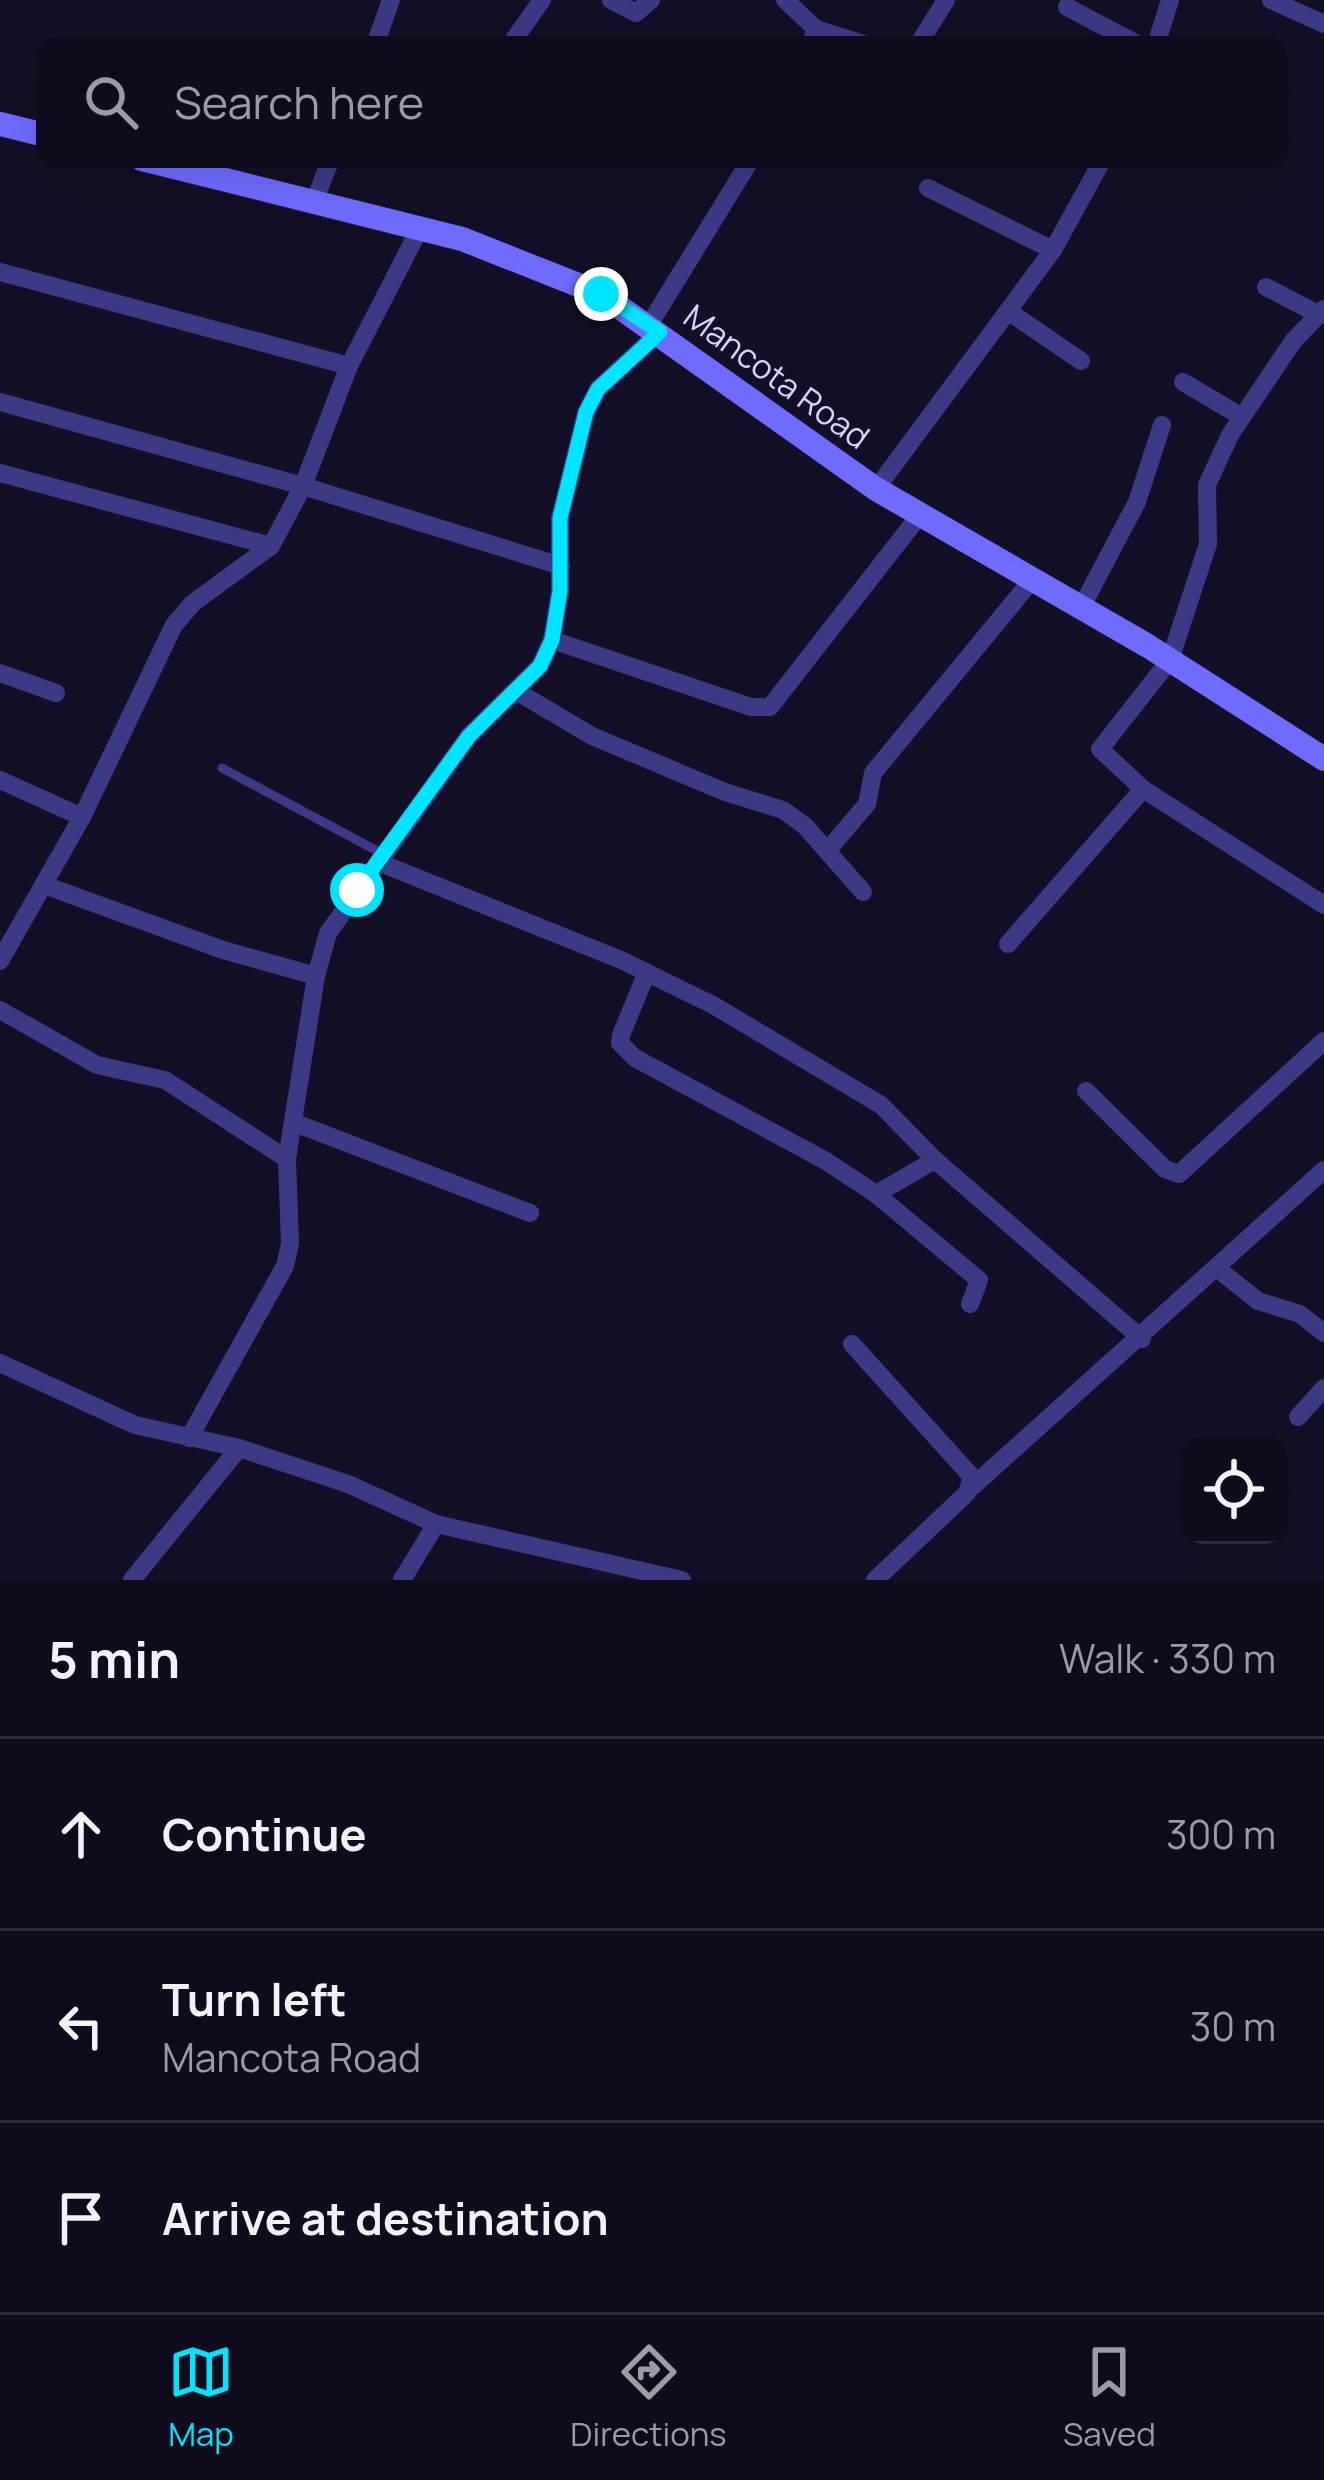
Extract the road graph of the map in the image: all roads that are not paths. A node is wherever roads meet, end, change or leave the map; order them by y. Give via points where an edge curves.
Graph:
1 (391, 0) edge
2 (542, 0) edge
3 (610, 0) edge
4 (651, 0) edge
5 (785, 0) edge
6 (946, 0) edge
7 (1170, 0) edge
8 (1270, 0) edge
9 (1067, 7) dead end
10 (1324, 24) edge
11 (377, 36) edge
12 (516, 36) edge
13 (812, 36) edge
14 (924, 36) edge
15 (1122, 36) edge
16 (1159, 36) edge
17 (0, 124) edge
18 (36, 133) edge
19 (178, 168) edge
20 (327, 168) edge
21 (746, 168) edge
22 (1098, 168) edge
23 (928, 188) dead end
24 (314, 202) junction
25 (420, 229) junction
26 (1053, 250) junction
27 (0, 272) edge
28 (1266, 287) dead end
29 (1008, 310) junction
30 (1322, 312) edge
31 (655, 329) junction
32 (1081, 361) dead end
33 (349, 366) junction
34 (1183, 382) dead end
35 (0, 402) edge
36 (1242, 417) junction
37 (1162, 425) dead end
38 (0, 473) edge
39 (303, 486) junction
40 (876, 490) junction
41 (919, 516) junction
42 (271, 546) junction
43 (560, 566) junction
44 (1032, 580) junction
45 (1081, 608) junction
46 (552, 640) junction
47 (1170, 660) junction
48 (0, 673) edge
49 (516, 691) junction
50 (56, 693) dead end
51 (1323, 755) edge
52 (222, 768) dead end
53 (0, 780) edge
54 (1143, 789) junction
55 (82, 817) junction
56 (827, 851) junction
57 (381, 858) junction
58 (44, 885) junction
59 (863, 892) dead end
60 (1324, 904) edge
61 (1008, 944) dead end
62 (0, 962) edge
63 (647, 972) junction
64 (316, 976) junction
65 (0, 1010) edge
66 (1324, 1042) edge
67 (1086, 1090) dead end
68 (295, 1124) junction
69 (287, 1159) junction
70 (934, 1160) junction
71 (1324, 1170) edge
72 (876, 1194) junction
73 (530, 1213) dead end
74 (1219, 1270) junction
75 (970, 1304) dead end
76 (1324, 1333) edge
77 (1142, 1339) junction
78 (852, 1345) dead end
79 (0, 1363) edge
80 (1324, 1388) edge
81 (1298, 1417) dead end
82 (189, 1438) junction
83 (238, 1448) junction
84 (973, 1486) junction
85 (436, 1524) junction
86 (670, 1579) edge
87 (132, 1580) edge
88 (401, 1580) edge
89 (875, 1580) edge

1 - 11 street
2 - 12 street
3 - 4 street via 636,13
5 - 13 street
6 - 14 street
7 - 16 street
8 - 10 street
9 - 15 street
17 - 18 main road
19 - 24 main road, Mancota Road
20 - 24 street
21 - 31 street
22 - 26 street
23 - 26 street
24 - 25 main road, Mancota Road
25 - 31 main road, Mancota Road via 601,294
25 - 33 street
26 - 29 street
27 - 33 street
28 - 30 street
29 - 32 street
29 - 40 street
30 - 36 street
31 - 40 main road, Mancota Road
31 - 43 street via 586,412 560,518
33 - 39 street
34 - 36 street
35 - 39 street
36 - 47 street via 1207,485 1208,544
37 - 45 street via 1137,502
38 - 42 street
39 - 42 street
39 - 43 street
40 - 41 main road, Mancota Road
41 - 44 main road, Mancota Road
41 - 46 street via 770,707
42 - 55 street via 183,612
43 - 46 street
44 - 45 main road, Mancota Road
44 - 56 street via 873,773 867,804
45 - 47 main road, Mancota Road
46 - 49 street
47 - 51 main road, Mancota Road
47 - 54 street via 1100,749
48 - 50 street
49 - 56 street via 592,736 783,810
49 - 57 street via 469,736
52 - 57 lane
53 - 55 street
54 - 60 street
54 - 61 street
55 - 58 street
56 - 59 street
57 - 63 street
57 - 64 street via 328,933
58 - 62 street
58 - 64 street
63 - 70 street via 856,1088
63 - 72 street via 621,1035 626,1051
64 - 68 street
65 - 69 street via 97,1065 181,1088
66 - 67 street via 1179,1174
68 - 69 street
68 - 73 street
69 - 82 street via 285,1266
70 - 72 street
70 - 77 street
71 - 74 street
72 - 75 street via 979,1280
74 - 76 street via 1254,1299 1300,1314
74 - 77 street
77 - 84 street
78 - 84 street via 964,1461
79 - 82 street via 135,1425
80 - 81 street
82 - 83 street
83 - 85 street
83 - 87 street
84 - 89 street
85 - 86 street
85 - 88 street

